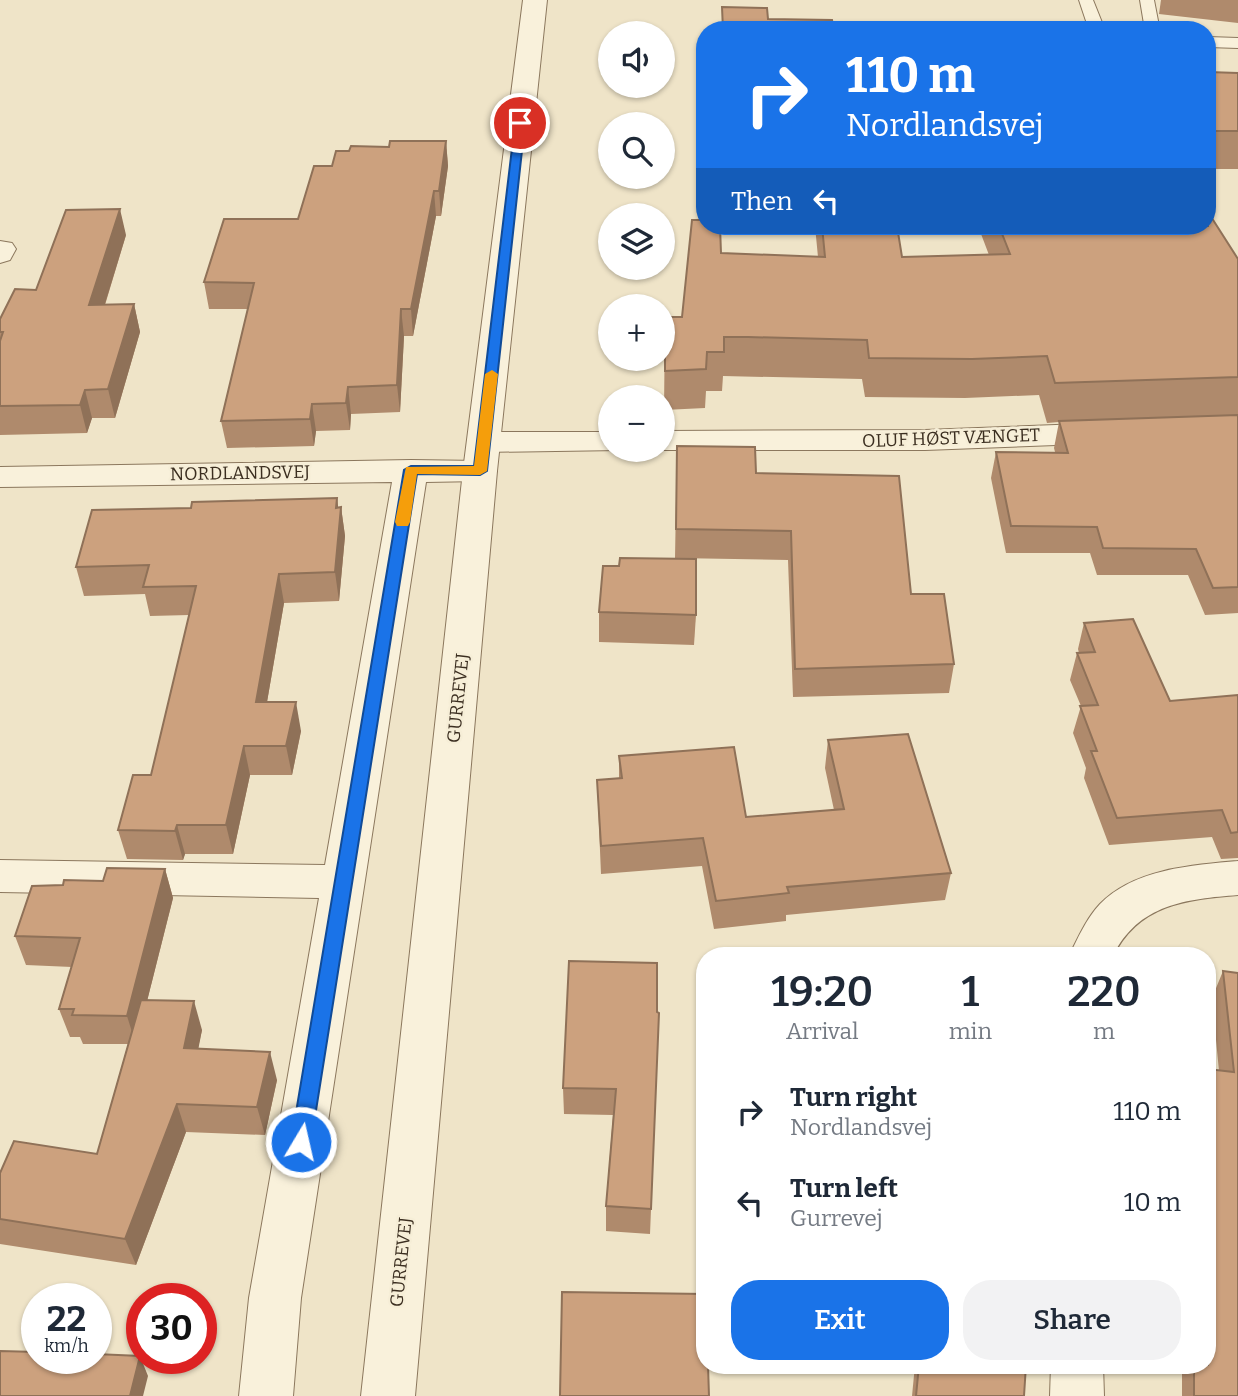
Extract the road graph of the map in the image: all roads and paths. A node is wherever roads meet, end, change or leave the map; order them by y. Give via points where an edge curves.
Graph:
1 (535, 0) edge
2 (1086, 0) edge
3 (1147, 0) edge
4 (1094, 21) edge
5 (1151, 21) edge
6 (1216, 42) edge
7 (1238, 43) edge
8 (1141, 432) edge
9 (675, 441) edge
10 (598, 443) edge
11 (482, 456) junction
12 (411, 470) junction
13 (0, 477) edge
14 (0, 876) edge
15 (1238, 878) edge
16 (344, 882) junction
17 (1094, 947) edge
18 (1077, 1374) edge
19 (266, 1396) edge
20 (388, 1396) edge
21 (1077, 1396) edge

1 - 11 street, GURREVEJ
2 - 4 lane
3 - 5 lane
6 - 7 lane
8 - 9 street, OLUF HØST VÆNGET via 925,440
10 - 11 street
11 - 12 street, NORDLANDSVEJ
11 - 20 street, GURREVEJ
12 - 13 street, NORDLANDSVEJ
12 - 16 street
14 - 16 street
15 - 17 street via 1181,883 1133,900 1099,933
16 - 19 street via 275,1298
18 - 21 street

